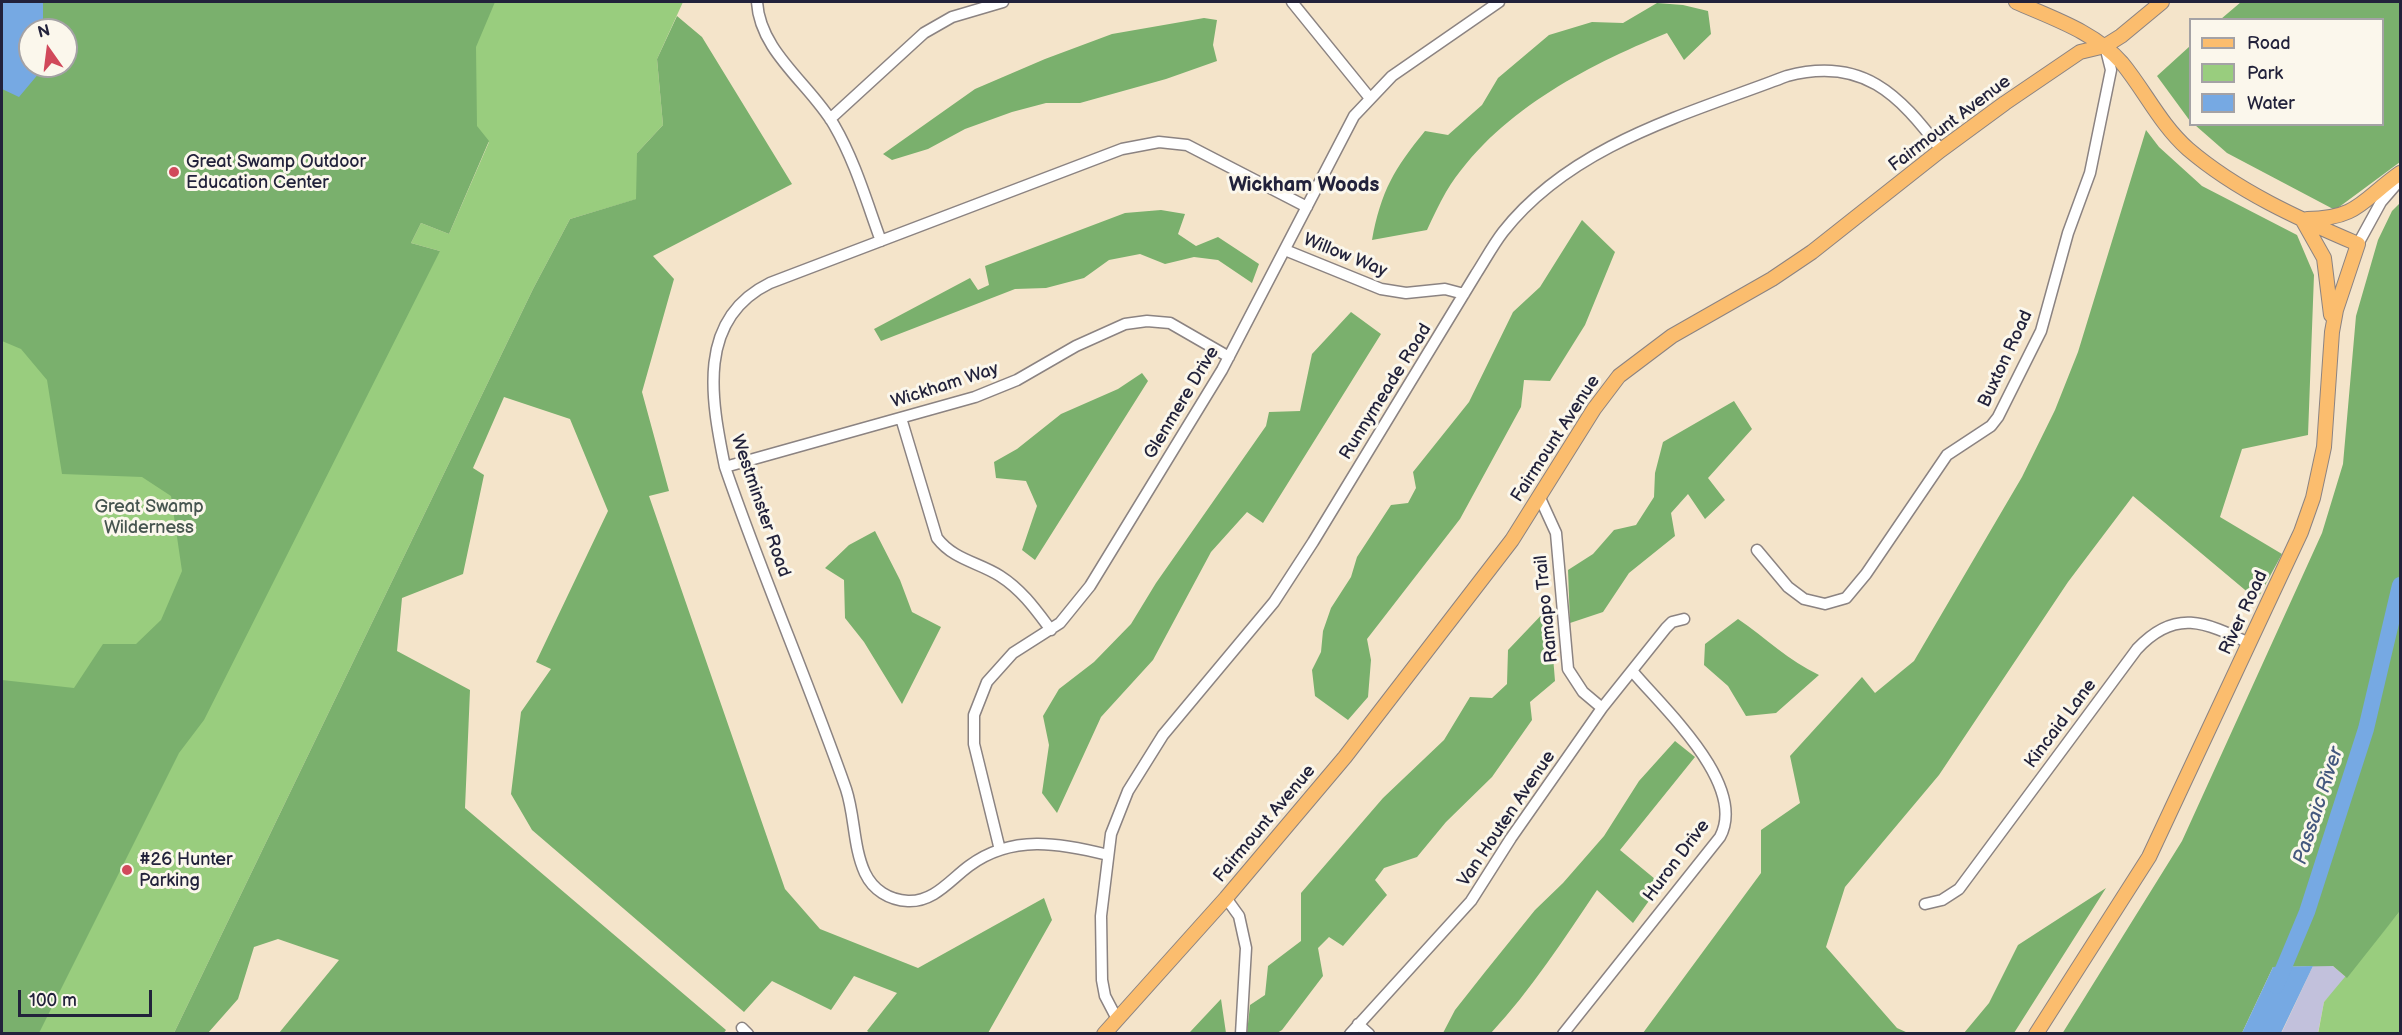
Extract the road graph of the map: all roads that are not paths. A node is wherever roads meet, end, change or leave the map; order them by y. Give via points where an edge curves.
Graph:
1 (757, 2) edge
2 (1003, 2) edge
3 (1292, 2) edge
4 (1499, 2) edge
5 (2016, 2) edge
6 (2162, 2) edge
7 (2104, 46) junction
8 (1369, 97) junction
9 (830, 118) junction
10 (1941, 150) junction
11 (2400, 173) edge
12 (2400, 180) edge
13 (1307, 207) junction
14 (2302, 219) junction
15 (882, 241) junction
16 (2358, 244) junction
17 (1286, 250) junction
18 (1464, 294) junction
19 (2332, 332) junction
20 (1229, 357) junction
21 (902, 418) junction
22 (725, 466) junction
23 (1540, 498) junction
24 (1757, 550) dead end
25 (1684, 619) dead end
26 (1051, 630) junction
27 (2249, 643) junction
28 (1633, 672) junction
29 (1602, 708) junction
30 (1000, 850) junction
31 (1108, 855) junction
32 (1226, 898) junction
33 (1925, 904) dead end
34 (1117, 1019) junction
35 (1358, 1024) junction
36 (1104, 1034) edge
37 (1241, 1034) edge
38 (1350, 1034) edge
39 (1368, 1034) edge
40 (1563, 1034) edge
41 (2036, 1034) edge

1 - 9 street via 760,24 770,43
2 - 9 street via 952,17 924,33
3 - 8 street
4 - 8 street, Glenmere Drive via 1392,76
5 - 7 main road
6 - 7 main road, Fairmount Avenue
7 - 10 main road, Fairmount Avenue via 2080,52
7 - 14 main road via 2122,63 2159,118 2186,147 2234,183
7 - 24 street, Buxton Road via 2111,70 2090,173 2068,233 2041,331 1998,417 1991,426 1947,455 1846,598 1825,604 1804,599 1788,587
8 - 13 street, Glenmere Drive via 1354,116
9 - 15 street
10 - 18 street, Runnymeade Road via 1915,115 1881,85 1862,76 1831,71 1787,76 1637,133 1582,164 1531,203 1504,231
10 - 23 main road, Fairmount Avenue via 1812,252 1672,336 1619,376 1594,409
11 - 14 main road via 2346,214
12 - 16 street, River Road via 2381,202
13 - 15 street, Westminster Road via 1198,149 1173,143 1146,143
13 - 17 street, Glenmere Drive
14 - 16 main road
14 - 19 main road via 2324,258 2330,285
15 - 22 street, Westminster Road via 756,290 726,321 716,352 714,391
16 - 19 main road, River Road
17 - 18 street, Willow Way via 1381,289
17 - 20 street, Glenmere Drive
18 - 31 street, Runnymeade Road via 1274,602 1163,735 1135,776 1111,834
19 - 27 main road, River Road via 2326,431 2313,498
20 - 21 street, Wickham Way via 1170,323 1125,324 1076,346 1017,380
20 - 26 street, Glenmere Drive via 1090,586
21 - 22 street, Wickham Way
21 - 26 street via 937,538 950,552 984,567 1017,589
22 - 30 street, Westminster Road via 847,791 860,857 870,882 885,895 916,901 933,895 969,866
23 - 29 street, Ramapo Trail via 1556,533 1568,669 1583,692
23 - 32 main road, Fairmount Avenue via 1499,558 1351,749
25 - 28 street, Van Houten Avenue via 1666,628
26 - 30 street, Glenmere Drive via 1004,660 987,682 976,709 974,744
27 - 33 street, Kincaid Lane via 2197,623 2175,623 2155,632 2137,649 1959,889 1942,900
27 - 41 main road, River Road via 2149,857
28 - 29 street, Van Houten Avenue
28 - 40 street, Huron Drive via 1707,760 1723,796 1726,819 1720,837
29 - 35 street, Van Houten Avenue via 1471,902
30 - 31 street, Westminster Road via 1026,844 1057,844
31 - 34 street, Runnymeade Road via 1101,916 1102,980
32 - 34 main road, Fairmount Avenue
32 - 37 street via 1239,916 1246,948
34 - 36 main road, Fairmount Avenue
35 - 38 street, Van Houten Avenue
35 - 39 street

